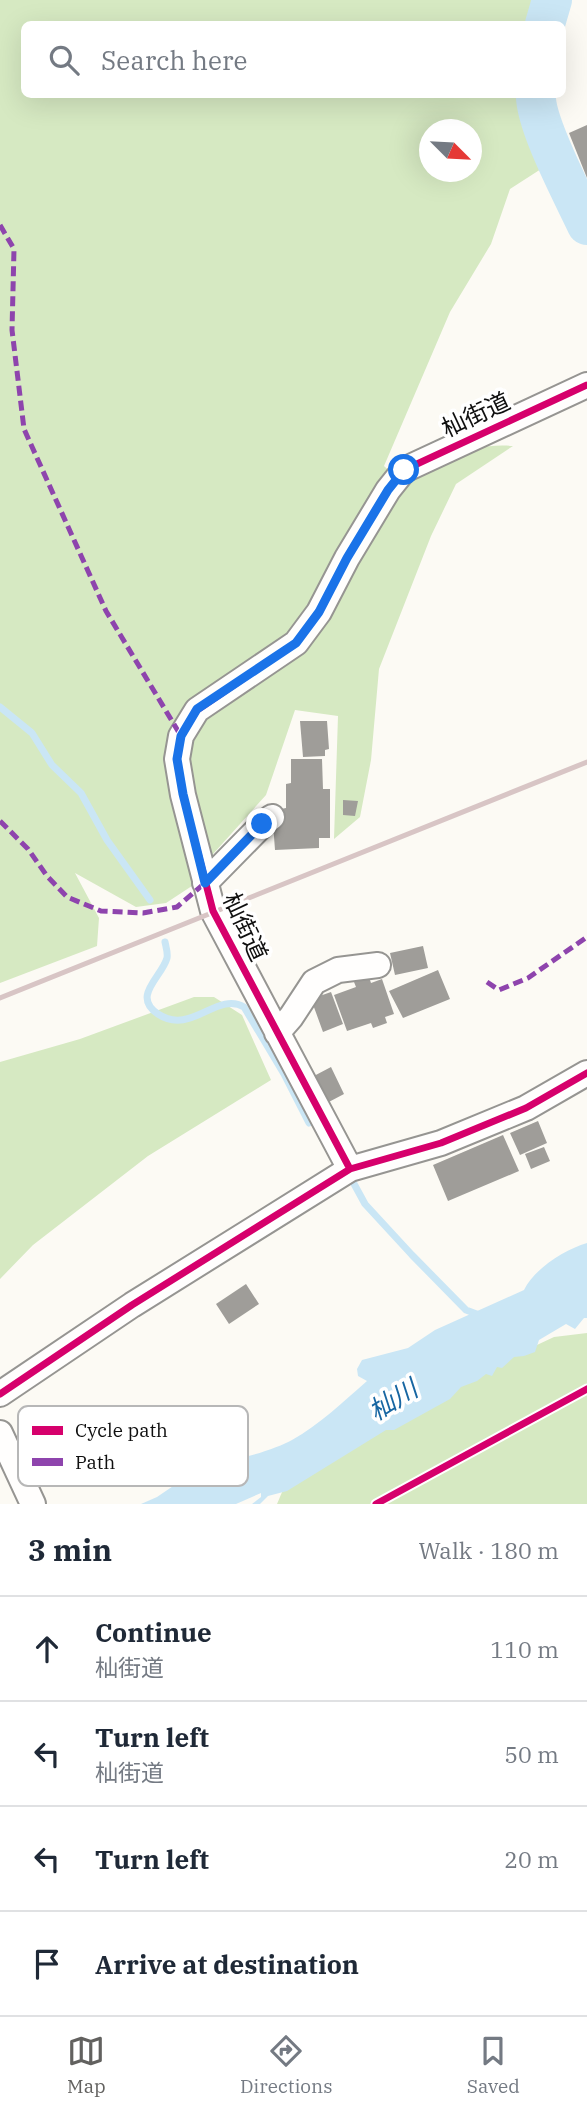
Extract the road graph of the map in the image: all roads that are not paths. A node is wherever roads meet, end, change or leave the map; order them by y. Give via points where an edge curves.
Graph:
1 (587, 385) edge
2 (272, 817) dead end
3 (205, 883) junction
4 (379, 965) dead end
5 (276, 1033) junction
6 (587, 1073) edge
7 (350, 1169) junction
8 (0, 1394) edge
9 (0, 1433) edge
10 (18, 1472) edge
11 (25, 1486) edge
12 (33, 1504) edge

1 - 3 street, 杣街道 via 404,470 296,643 197,709 181,736 177,759
2 - 3 street
3 - 5 street, 杣街道 via 213,911
4 - 5 street via 338,970 314,982
5 - 7 street, 杣街道
6 - 7 street via 526,1108 453,1138
7 - 8 street
9 - 10 street
11 - 12 street

